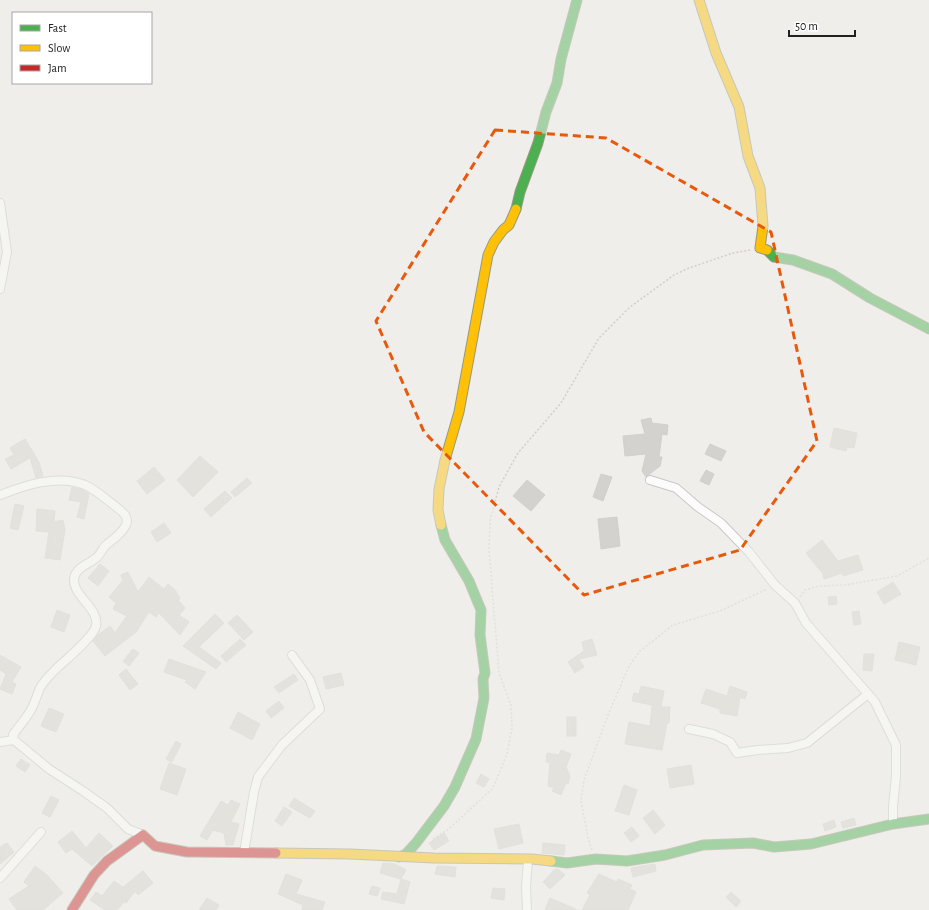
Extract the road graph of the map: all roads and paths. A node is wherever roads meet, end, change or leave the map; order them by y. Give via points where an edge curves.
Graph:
1 (577, 0) edge
2 (699, 0) edge
3 (0, 203) edge
4 (766, 249) junction
5 (0, 288) edge
6 (929, 329) edge
7 (650, 480) dead end
8 (0, 494) edge
9 (929, 558) edge
10 (775, 585) junction
11 (795, 603) junction
12 (292, 655) dead end
13 (868, 694) junction
14 (689, 729) dead end
15 (14, 740) junction
16 (0, 742) edge
17 (929, 819) edge
18 (893, 824) junction
19 (41, 832) dead end
20 (143, 835) junction
21 (431, 840) dead end
22 (244, 853) junction
23 (399, 857) junction
24 (528, 859) junction
25 (596, 859) junction
26 (0, 878) edge
27 (72, 910) edge
28 (527, 910) edge

1 - 23 street via 555,89 517,207 509,225 496,237 486,258 459,412 445,460 440,489 438,510 445,540 472,587 481,610 480,635 485,673 481,718 476,739 452,794 416,843 406,854
2 - 4 street via 716,53 739,107 748,156 760,188 763,226 760,248
3 - 5 street via 7,252
4 - 6 street via 774,257 793,260 832,274 870,298
4 - 21 path via 732,254 689,268 674,275 630,307 598,338 561,403 518,453 499,487 490,521 489,550 499,673 511,705 512,728 507,754 493,788 449,829
7 - 10 street via 676,488 721,523 749,552
8 - 15 street via 51,481 74,482 102,495 127,518 121,533 96,558 76,572 74,577 75,586 95,614 96,626 40,687 31,709 13,735
9 - 11 path via 897,576 806,590
10 - 11 street
10 - 25 path via 720,611 673,625 640,650 629,666 584,780 582,801 588,838
11 - 13 street via 806,623
12 - 22 street via 310,680 320,709 282,745 258,776
13 - 14 street via 807,742 788,748 737,753 730,742 713,734
13 - 18 street via 896,745
15 - 16 street
15 - 20 street via 49,769 107,808 128,829
17 - 18 street
18 - 25 street via 811,844 774,847 729,843 703,845 627,861
19 - 26 street
20 - 22 street via 155,846 187,852
20 - 27 street via 107,861 94,875
22 - 23 street
23 - 24 street
24 - 25 street via 567,863
24 - 28 street

